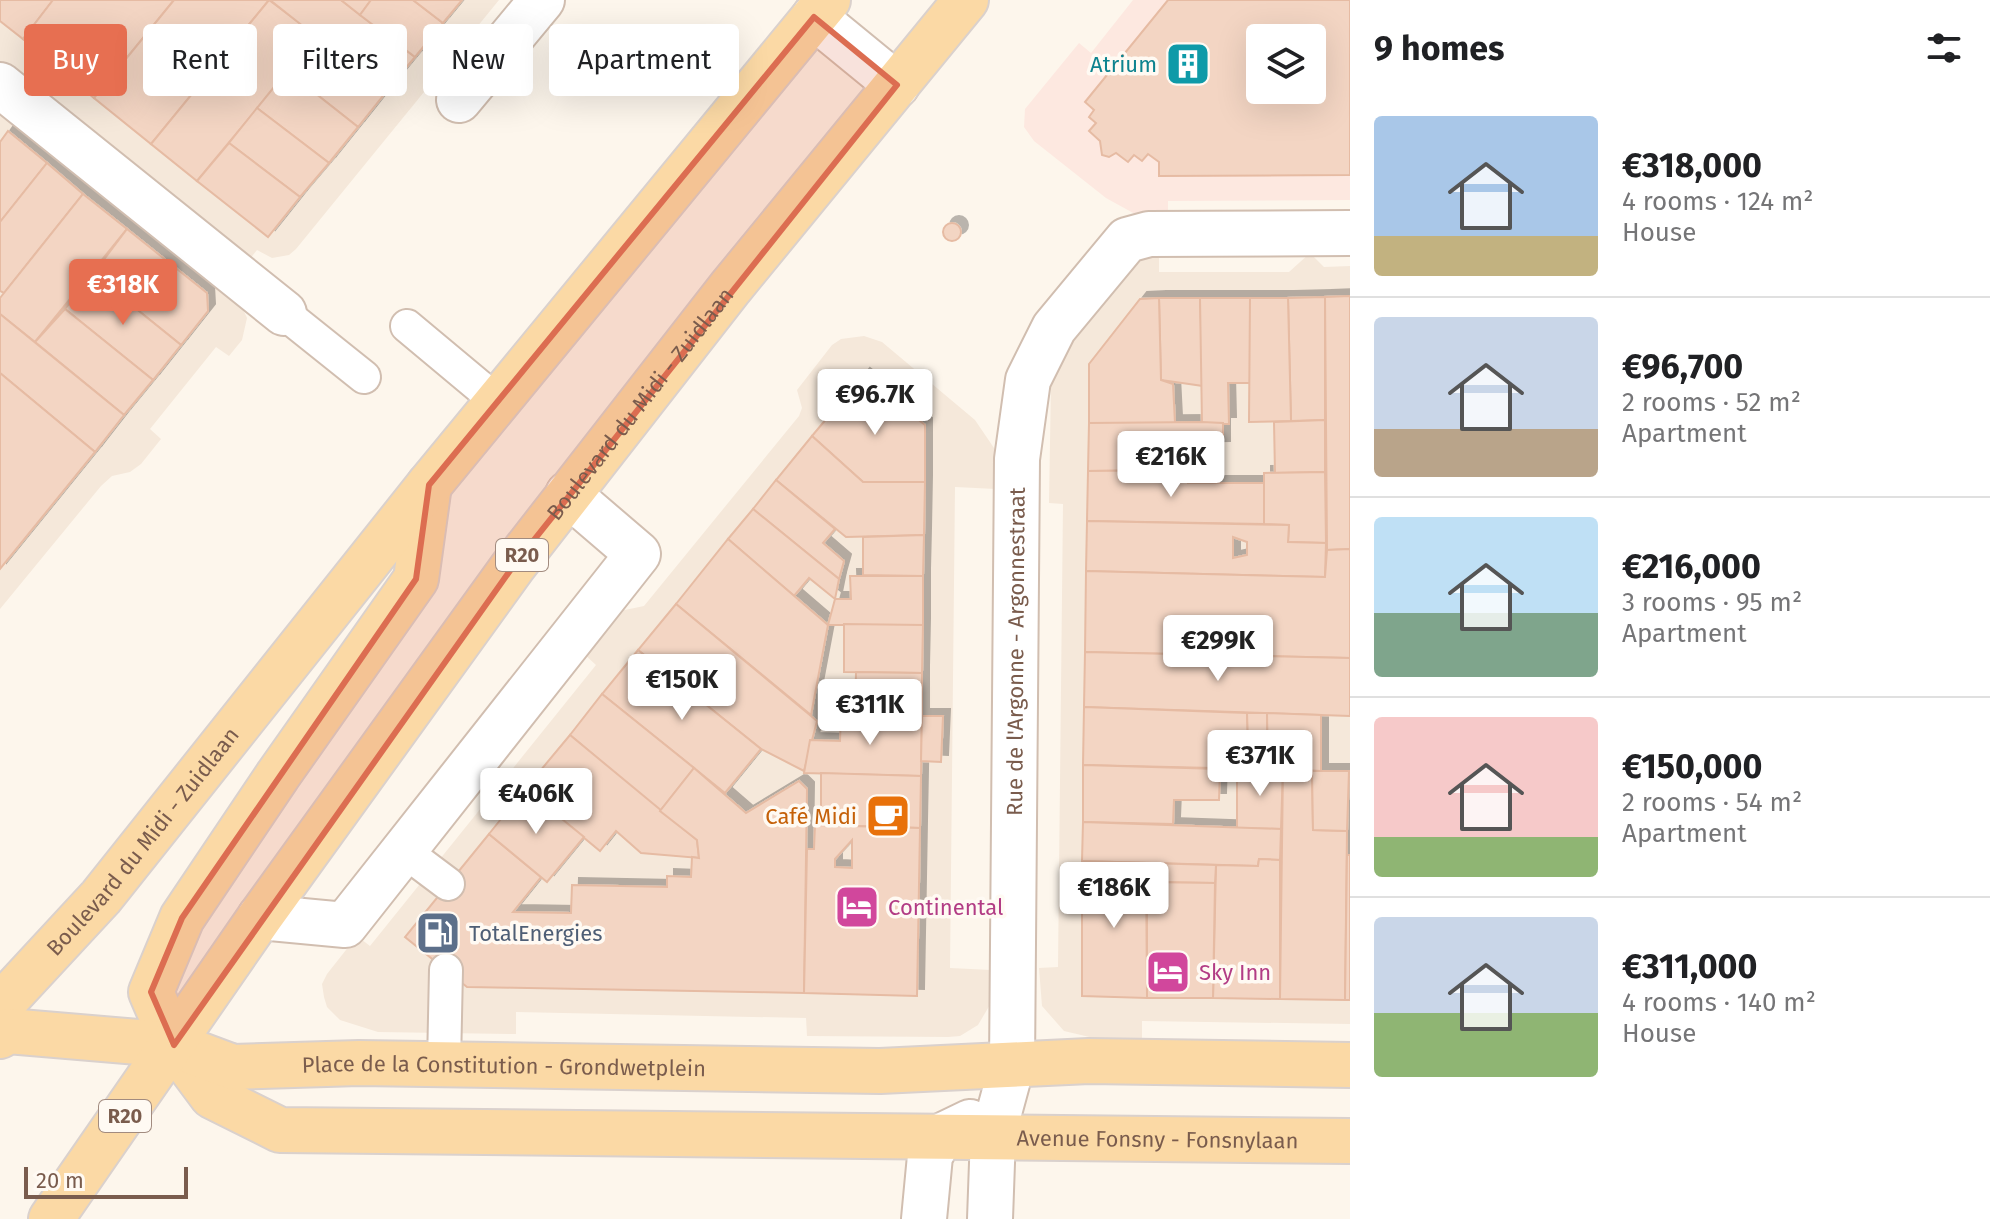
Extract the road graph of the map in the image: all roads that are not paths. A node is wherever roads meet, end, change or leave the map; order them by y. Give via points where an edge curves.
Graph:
1 (542, 0) edge
2 (966, 0) edge
3 (821, 8) edge
4 (0, 85) edge
5 (897, 85) junction
6 (459, 100) dead end
7 (1350, 233) edge
8 (284, 313) joint
9 (407, 326) dead end
10 (364, 377) dead end
11 (498, 402) junction
12 (429, 485) junction
13 (568, 494) junction
14 (404, 851) junction
15 (448, 884) dead end
16 (260, 917) junction
17 (446, 970) dead end
18 (0, 1006) edge
19 (0, 1036) edge
20 (174, 1045) junction
21 (444, 1064) junction
22 (1350, 1065) edge
23 (983, 1114) junction
24 (1350, 1141) edge
25 (51, 1219) edge
26 (924, 1219) edge
27 (990, 1219) edge

1 - 6 street
2 - 5 main road, Boulevard du Midi - Zuidlaan / R20
3 - 5 street, Boulevard du Midi - Zuidlaan
3 - 11 main road, Boulevard du Midi - Zuidlaan
4 - 8 street
5 - 13 main road, Boulevard du Midi - Zuidlaan / R20
7 - 23 street, Rue de l'Argonne - Argonnestraat via 1149,234 1127,240 1054,328 1028,380 1018,433
8 - 10 lane
9 - 11 lane
11 - 12 main road, Boulevard du Midi - Zuidlaan
12 - 18 main road, Boulevard du Midi - Zuidlaan via 101,897
12 - 20 main road via 416,579 182,918 151,992
13 - 14 street via 638,554
13 - 16 main road, Boulevard du Midi - Zuidlaan / R20
14 - 15 lane
14 - 16 street via 345,925
16 - 20 main road, Boulevard du Midi - Zuidlaan / R20
17 - 21 lane
19 - 20 main road, Place de la Constitution - Grondwetplein via 8,1031
20 - 21 main road, Place de la Constitution - Grondwetplein via 233,1067
20 - 23 main road via 212,1096 280,1130
20 - 25 main road, Boulevard du Midi - Zuidlaan / R20
21 - 23 main road, Place de la Constitution - Grondwetplein via 880,1071
22 - 23 main road via 1089,1061
23 - 24 main road, Avenue Fonsny - Fonsnylaan
23 - 26 street, Rue de l'Argonne - Argonnestraat via 930,1156
23 - 27 street, Rue de l'Argonne - Argonnestraat

